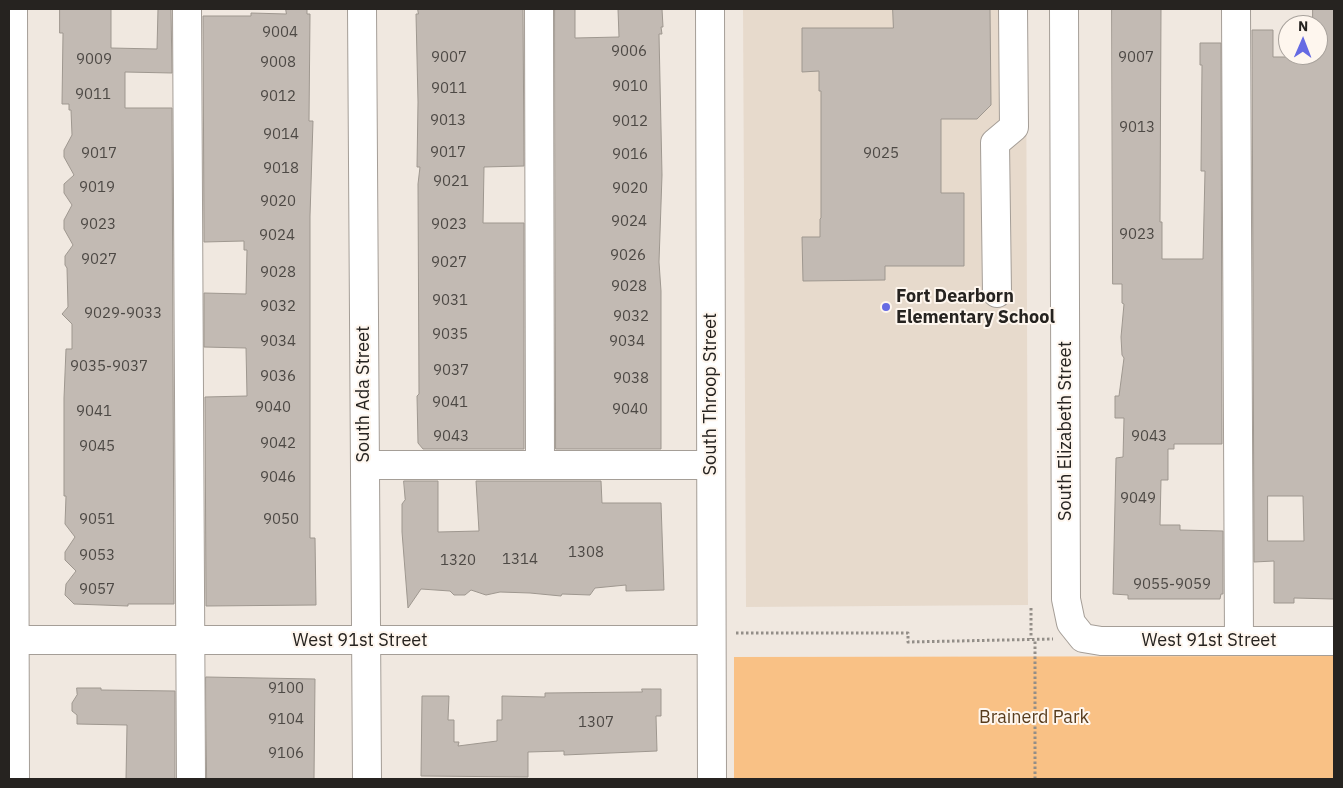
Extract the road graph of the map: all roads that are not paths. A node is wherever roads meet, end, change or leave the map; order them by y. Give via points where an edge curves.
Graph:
1 (13, 9) edge
2 (187, 9) edge
3 (362, 9) edge
4 (538, 9) edge
5 (710, 9) edge
6 (1013, 9) edge
7 (1064, 9) edge
8 (1236, 9) edge
9 (997, 293) dead end
10 (365, 465) junction
11 (540, 465) junction
12 (711, 465) junction
13 (1083, 638) joint
14 (12, 640) edge
15 (712, 640) junction
16 (191, 641) junction
17 (366, 641) junction
18 (1239, 641) junction
19 (1334, 641) edge
20 (15, 779) edge
21 (191, 779) edge
22 (367, 779) edge
23 (712, 779) edge

1 - 14 street
2 - 16 street
3 - 10 street, South Ada Street
4 - 11 street
5 - 12 street, South Throop Street
6 - 9 street via 1014,127 995,143
7 - 13 street, South Elizabeth Street via 1066,599 1072,623
8 - 18 street
10 - 11 street
10 - 17 street, South Ada Street
11 - 12 street
12 - 15 street, South Throop Street
13 - 18 street, West 91st Street via 1101,642
14 - 16 street, West 91st Street
14 - 20 street
15 - 17 street, West 91st Street
15 - 23 street, South Throop Street
16 - 17 street, West 91st Street
16 - 21 street
17 - 22 street, South Ada Street
18 - 19 street, West 91st Street

